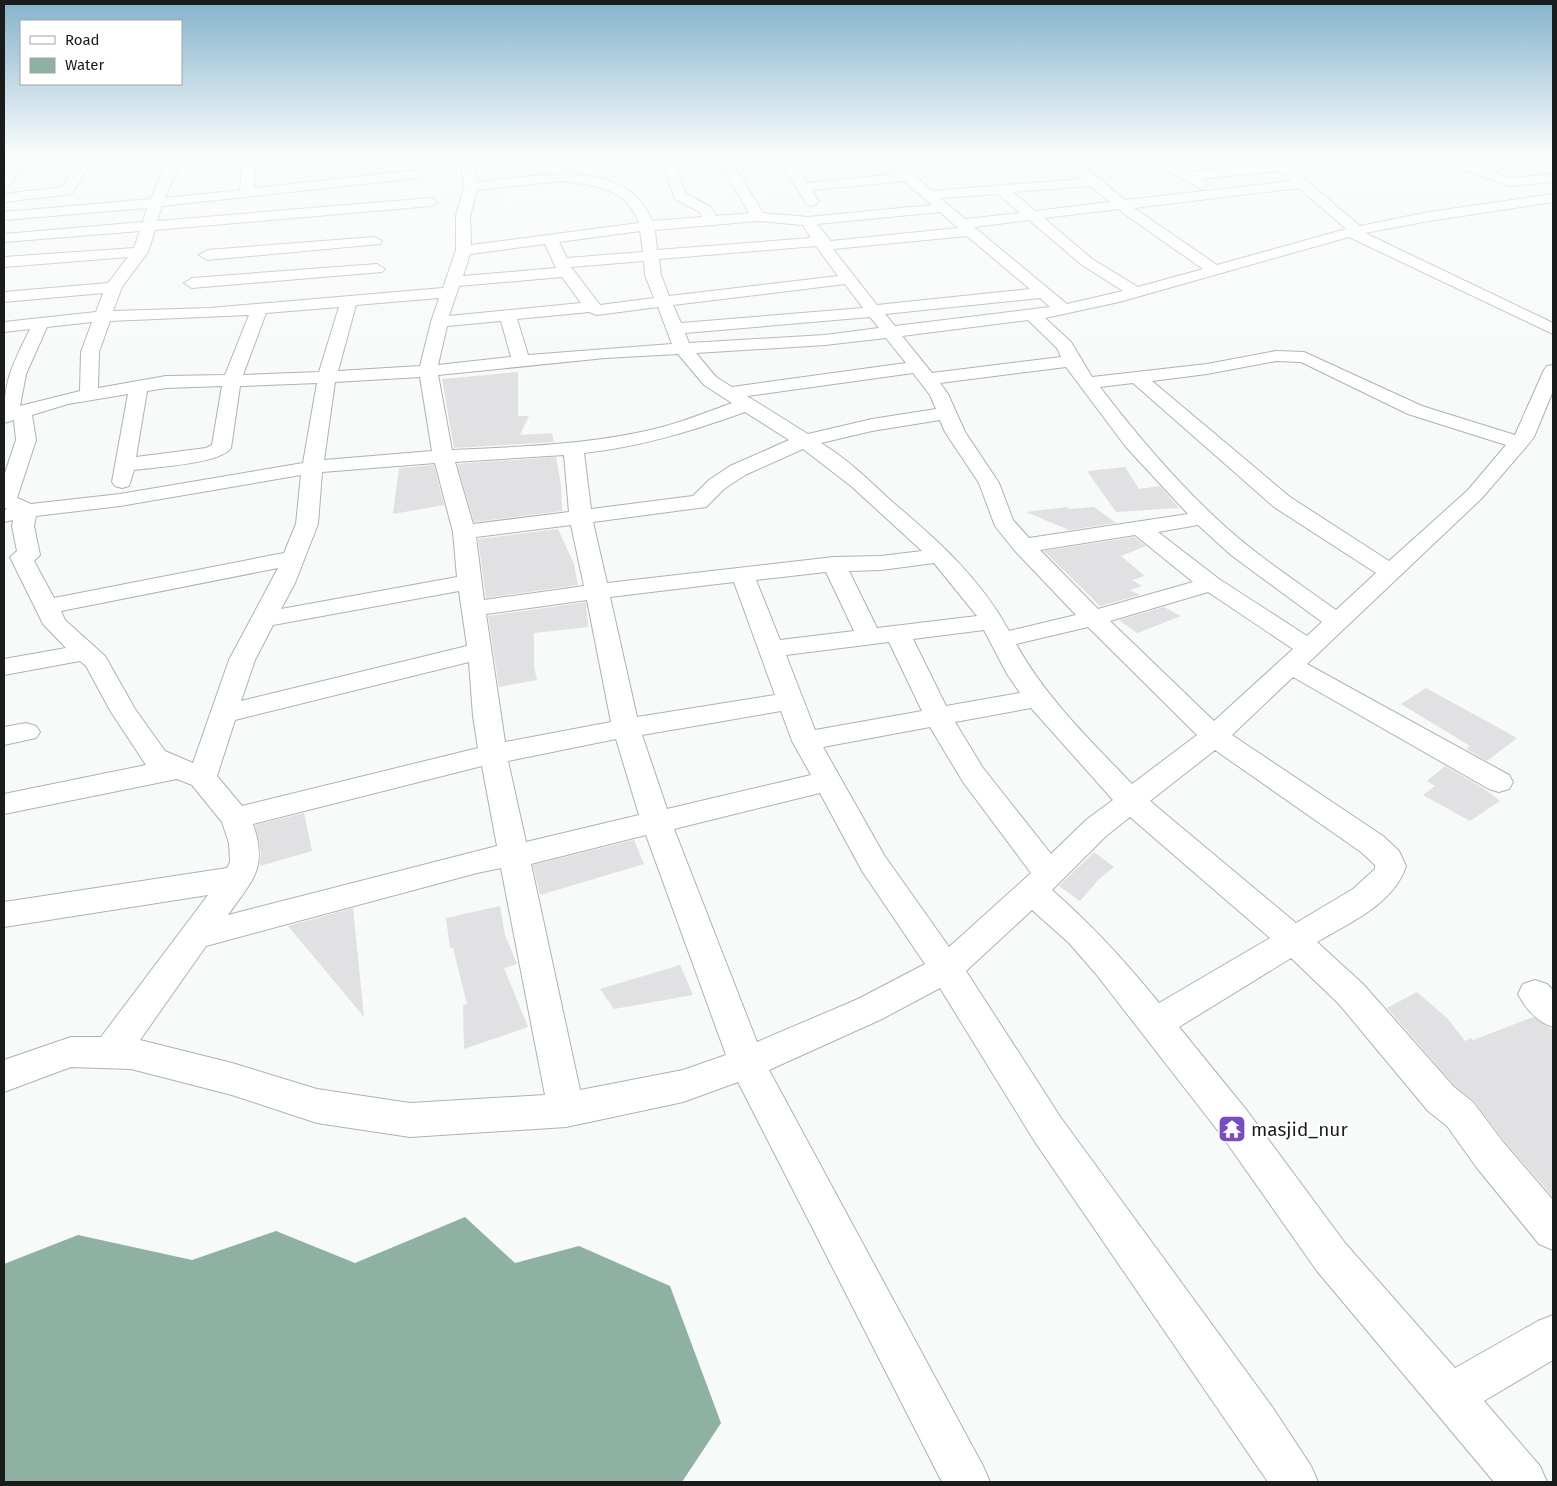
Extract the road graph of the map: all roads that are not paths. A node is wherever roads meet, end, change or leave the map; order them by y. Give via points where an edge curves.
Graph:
1 (156, 224) edge
2 (212, 224) edge
3 (345, 224) edge
4 (461, 224) edge
5 (644, 224) edge
6 (725, 224) edge
7 (815, 224) edge
8 (962, 224) edge
9 (981, 224) edge
10 (1040, 224) edge
11 (1153, 224) edge
12 (1346, 224) edge
13 (1394, 224) edge
14 (148, 225) junction
15 (718, 226) junction
16 (965, 227) junction
17 (1354, 231) junction
18 (459, 234) junction
19 (4, 238) edge
20 (550, 238) junction
21 (648, 240) junction
22 (375, 241) junction
23 (824, 244) junction
24 (730, 250) junction
25 (140, 252) junction
26 (207, 255) junction
27 (4, 262) edge
28 (564, 268) junction
29 (377, 269) junction
30 (1215, 270) junction
31 (492, 278) junction
32 (848, 279) junction
33 (192, 283) junction
34 (114, 286) junction
35 (452, 287) junction
36 (749, 290) junction
37 (1135, 292) junction
38 (1041, 293) junction
39 (4, 298) edge
40 (372, 299) junction
41 (349, 301) junction
42 (665, 302) junction
43 (588, 307) junction
44 (259, 309) junction
45 (1064, 310) junction
46 (873, 311) junction
47 (170, 314) junction
48 (1032, 315) junction
49 (103, 316) junction
50 (503, 316) junction
51 (439, 322) junction
52 (41, 323) junction
53 (4, 327) edge
54 (1553, 329) edge
55 (890, 333) junction
56 (678, 338) junction
57 (605, 352) junction
58 (1072, 361) junction
59 (521, 362) junction
60 (1553, 370) edge
61 (428, 371) junction
62 (923, 373) junction
63 (327, 377) junction
64 (1137, 377) junction
65 (232, 380) junction
66 (1087, 383) junction
67 (139, 385) junction
68 (89, 395) junction
69 (739, 398) junction
70 (948, 413) junction
71 (11, 415) edge
72 (806, 442) junction
73 (1519, 443) junction
74 (573, 448) junction
75 (443, 456) junction
76 (125, 465) junction
77 (312, 468) junction
78 (119, 500) junction
79 (10, 506) edge
80 (581, 518) junction
81 (1203, 518) junction
82 (1139, 528) junction
83 (464, 532) junction
84 (1023, 546) junction
85 (940, 556) junction
86 (293, 558) junction
87 (12, 559) edge
88 (834, 564) junction
89 (1390, 572) junction
90 (742, 574) junction
91 (469, 582) junction
92 (1211, 584) junction
93 (597, 590) junction
94 (46, 607) junction
95 (473, 609) junction
96 (1094, 618) junction
97 (264, 619) junction
98 (1337, 622) junction
99 (997, 631) junction
100 (898, 634) junction
101 (869, 637) junction
102 (771, 649) junction
103 (480, 651) junction
104 (86, 652) junction
105 (1299, 656) junction
106 (4, 667) edge
107 (1038, 698) junction
108 (792, 701) junction
109 (224, 714) junction
110 (938, 716) junction
111 (626, 728) junction
112 (1214, 736) junction
113 (806, 741) junction
114 (493, 754) junction
115 (189, 774) junction
116 (828, 781) junction
117 (1499, 782) dead end
118 (1130, 800) junction
119 (4, 804) edge
120 (236, 818) junction
121 (656, 821) junction
122 (515, 856) junction
123 (237, 878) junction
124 (1040, 883) junction
125 (4, 914) edge
126 (195, 936) junction
127 (1293, 939) junction
128 (946, 969) junction
129 (1155, 1023) junction
130 (71, 1052) junction
131 (110, 1053) junction
132 (4, 1058) edge
133 (747, 1063) junction
134 (4, 1076) edge
135 (566, 1110) junction
136 (1553, 1230) edge
137 (1553, 1336) edge
138 (1450, 1396) junction
139 (967, 1482) edge
140 (1294, 1482) edge
141 (1524, 1482) edge

1 - 14 street
2 - 26 street
3 - 22 street
4 - 18 street
5 - 21 street
6 - 15 street
7 - 23 street via 813,232
8 - 16 street
9 - 16 street
10 - 37 street via 1087,262
11 - 30 street via 1175,244
12 - 17 street
13 - 17 street
14 - 19 street
14 - 25 street
15 - 21 street
15 - 24 street
16 - 23 street
16 - 38 street
17 - 30 street
17 - 54 street
18 - 20 street
18 - 35 street
20 - 21 street
20 - 28 street
21 - 24 street
21 - 28 street
21 - 42 street via 653,275
22 - 26 street
22 - 29 street via 379,255
23 - 24 street
23 - 32 street
24 - 36 street
25 - 27 street
25 - 34 street
26 - 33 street
28 - 31 street
28 - 43 street
29 - 33 street
29 - 40 street
30 - 37 street
31 - 35 street
31 - 50 street
32 - 36 street
32 - 46 street
33 - 47 street
34 - 39 street
34 - 49 street
35 - 40 street
35 - 51 street
36 - 42 street
37 - 45 street
38 - 45 street
38 - 46 street
40 - 41 street
41 - 44 street
41 - 63 street
42 - 43 street via 603,310
42 - 56 street
43 - 50 street
43 - 57 street
44 - 47 street
44 - 65 street
45 - 48 street
46 - 55 street
46 - 56 street
47 - 49 street
48 - 55 street
48 - 58 street via 1065,346
49 - 52 street
49 - 68 street via 90,352
50 - 51 street
50 - 59 street
51 - 61 street
52 - 53 street
52 - 71 street via 16,374
55 - 56 street via 825,340
55 - 62 street
56 - 57 street
56 - 69 street via 710,381
57 - 59 street
58 - 62 street
58 - 66 street
59 - 61 street
60 - 73 street
61 - 63 street
61 - 75 street
62 - 69 street
62 - 70 street
63 - 65 street
63 - 77 street
64 - 66 street
64 - 73 street via 1276,356 1304,357 1415,410
64 - 89 street via 1282,502
65 - 67 street
65 - 76 street via 221,448
66 - 81 street via 1132,443
67 - 68 street
67 - 76 street
68 - 71 street
69 - 72 street
69 - 74 street via 677,429 630,441
70 - 72 street via 871,424
70 - 84 street via 961,443 989,483 1004,521
71 - 79 street via 26,440
72 - 80 street via 749,464 720,482 698,502
72 - 85 street via 858,482
73 - 89 street via 1475,494
74 - 75 street
74 - 80 street
75 - 77 street
75 - 83 street
76 - 78 street
77 - 78 street
77 - 86 street via 307,524
78 - 79 street
79 - 87 street via 23,526 29,555
80 - 83 street
80 - 93 street
81 - 82 street
81 - 98 street via 1239,550
82 - 84 street
82 - 92 street
83 - 91 street
84 - 96 street
85 - 88 street via 881,563
85 - 99 street via 984,607
86 - 94 street
86 - 97 street
87 - 94 street
88 - 90 street
88 - 101 street
89 - 98 street
90 - 93 street
90 - 102 street
91 - 95 street
91 - 97 street
92 - 96 street
92 - 105 street
93 - 95 street
93 - 111 street
94 - 104 street via 55,624
95 - 103 street
96 - 99 street
96 - 112 street
97 - 109 street via 242,660
98 - 105 street
99 - 100 street
99 - 107 street via 1020,674
100 - 101 street
100 - 110 street
101 - 102 street
102 - 108 street
103 - 109 street
103 - 114 street
104 - 106 street
104 - 115 street via 96,662 155,758
105 - 112 street
105 - 117 street
107 - 110 street
107 - 118 street
108 - 111 street
108 - 113 street
109 - 115 street
110 - 113 street
110 - 124 street
111 - 114 street
111 - 121 street
112 - 118 street
112 - 127 street via 1372,844 1391,866 1388,875 1364,898
113 - 116 street
114 - 120 street
114 - 122 street
115 - 119 street
115 - 120 street
116 - 121 street
116 - 128 street via 873,863
118 - 124 street
118 - 127 street
120 - 123 street via 244,843 245,862
121 - 122 street
121 - 133 street
122 - 126 street via 473,861
122 - 135 street
123 - 125 street
123 - 126 street
124 - 128 street
124 - 129 street
126 - 131 street
127 - 129 street
127 - 136 street via 1352,994 1441,1099 1460,1114
128 - 133 street via 870,1009
128 - 140 street via 1048,1130 1257,1424
129 - 138 street via 1235,1124 1331,1257
130 - 131 street
130 - 132 street
130 - 134 street
131 - 135 street via 131,1053 223,1076 317,1106 410,1120
133 - 135 street via 683,1086
133 - 139 street
137 - 138 street
138 - 141 street

